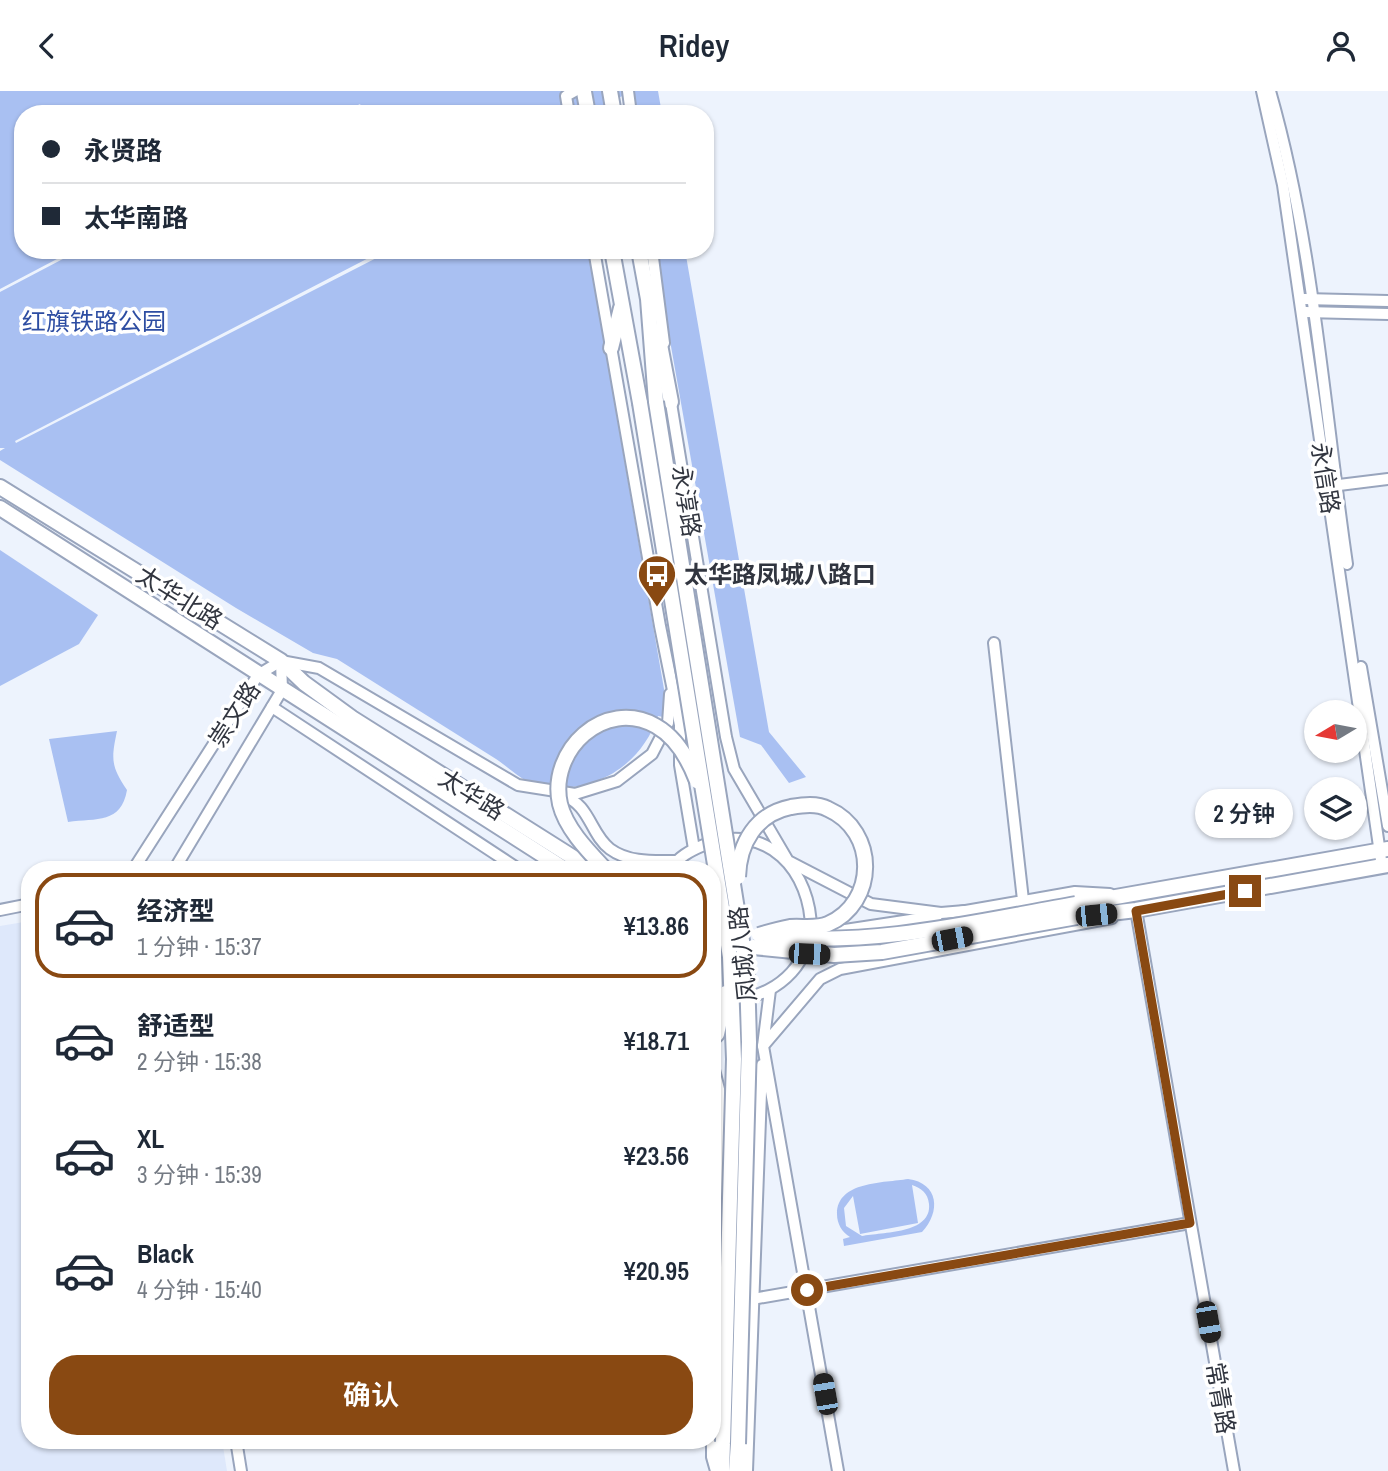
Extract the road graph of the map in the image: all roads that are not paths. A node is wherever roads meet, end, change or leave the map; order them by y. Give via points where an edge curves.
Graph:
1 (575, 91) edge
2 (1262, 91) edge
3 (1270, 91) edge
4 (568, 105) edge
5 (596, 259) edge
6 (614, 259) edge
7 (641, 259) edge
8 (653, 259) edge
9 (1305, 299) junction
10 (1388, 301) edge
11 (622, 303) junction
12 (1307, 312) junction
13 (1388, 314) edge
14 (611, 348) junction
15 (663, 402) junction
16 (1388, 479) edge
17 (1332, 485) junction
18 (0, 487) edge
19 (0, 508) edge
20 (707, 621) junction
21 (660, 627) junction
22 (994, 643) dead end
23 (281, 661) junction
24 (258, 675) junction
25 (672, 676) junction
26 (282, 690) junction
27 (272, 707) junction
28 (348, 724) junction
29 (544, 789) junction
30 (707, 809) junction
31 (1388, 826) edge
32 (694, 849) junction
33 (1383, 850) edge
34 (626, 856) junction
35 (139, 861) edge
36 (179, 861) edge
37 (506, 861) edge
38 (553, 861) edge
39 (578, 861) edge
40 (598, 861) edge
41 (628, 861) edge
42 (638, 861) edge
43 (678, 861) edge
44 (715, 861) edge
45 (788, 861) junction
46 (1385, 866) edge
47 (1133, 895) junction
48 (721, 899) edge
49 (1023, 900) junction
50 (737, 903) junction
51 (21, 906) edge
52 (0, 909) edge
53 (1076, 910) junction
54 (965, 911) junction
55 (1136, 911) junction
56 (721, 926) edge
57 (811, 932) junction
58 (759, 935) junction
59 (721, 939) edge
60 (721, 947) edge
61 (779, 951) junction
62 (730, 957) junction
63 (769, 990) junction
64 (721, 997) edge
65 (721, 1016) edge
66 (763, 1046) junction
67 (721, 1124) edge
68 (759, 1134) junction
69 (1190, 1223) junction
70 (807, 1290) junction
71 (755, 1300) junction
72 (721, 1304) edge
73 (721, 1441) edge
74 (237, 1449) edge
75 (716, 1449) edge
76 (241, 1471) edge
77 (716, 1471) edge
78 (722, 1471) edge
79 (736, 1471) edge
80 (747, 1471) edge
81 (838, 1471) edge
82 (1234, 1471) edge

1 - 4 street via 566,96
2 - 9 street, 永信路
3 - 9 street, 永信路 via 1294,185
5 - 14 street, 永淳路
6 - 11 main road
7 - 15 main road, 永淳路
8 - 15 street, 永淳路
9 - 10 street
9 - 12 street, 永信路
11 - 14 main road
11 - 30 main road, 凤城八路, bridge
12 - 13 street
12 - 17 street, 永信路
14 - 21 street, 永淳路
15 - 20 street, 永淳路
15 - 50 main road, 凤城八路, bridge
16 - 17 street
17 - 31 street, 永信路
17 - 33 street, 永信路
18 - 23 main road, 太华北路
19 - 24 main road, 太华北路
20 - 21 street via 699,631 670,636
20 - 45 street, 永淳路 via 734,769
21 - 25 street, 永淳路
22 - 49 street
23 - 24 street, 崇文路
23 - 26 street, 崇文路
23 - 28 main road, 太华北路
23 - 29 street via 319,668 518,785
24 - 26 main road, 太华北路
24 - 35 street, 崇文路
25 - 29 street via 668,723 652,754 617,781 575,794
25 - 32 street, 永淳路
26 - 27 street, 崇文路
26 - 28 main road, 太华北路
27 - 36 street, 崇文路
27 - 37 street
28 - 38 main road, 太华路
28 - 39 main road, 太华路
29 - 34 street via 578,804 610,849
30 - 40 main road, bridge via 691,766 676,742 656,726 621,719 597,725 571,746 557,779 560,806 581,843
30 - 44 main road, 凤城八路, bridge
32 - 43 street
32 - 45 street via 720,839 745,839
33 - 46 street, 永信路
33 - 47 main road
34 - 41 street
34 - 42 street
45 - 54 street via 871,904 941,913
45 - 57 street, 永淳路 via 803,882 811,906
46 - 55 main road
47 - 49 street via 1075,892
47 - 53 main road
48 - 62 main road, 凤城八路, bridge
49 - 54 street
50 - 58 main road, bridge via 743,847 762,820 779,809 806,804 828,809 848,823 861,845 865,865 865,885 851,910 826,925
50 - 73 main road, 凤城八路, bridge via 747,972 749,1042
51 - 52 street
53 - 55 main road
53 - 58 main road, bridge via 867,939
53 - 61 main road, bridge via 882,952
54 - 57 street via 838,932
55 - 66 street via 840,969 820,979
55 - 69 street, 常青路
56 - 58 main road, bridge
57 - 63 street via 789,975
59 - 61 main road, bridge
60 - 61 main road, bridge via 756,953
62 - 65 main road, bridge
62 - 73 main road, 凤城八路, bridge via 734,1059
63 - 64 street via 745,998
63 - 66 street, 凤城八路
66 - 68 street, 凤城八路
66 - 70 street
67 - 68 street via 738,1119 751,1122
68 - 71 street, 凤城八路
69 - 70 street
69 - 82 street, 常青路
70 - 71 street
70 - 81 street
71 - 72 street
71 - 80 street, 凤城八路
73 - 78 main road, 凤城八路
73 - 79 main road, 凤城八路
74 - 76 street
75 - 77 street, 凤城八路 via 712,1457

